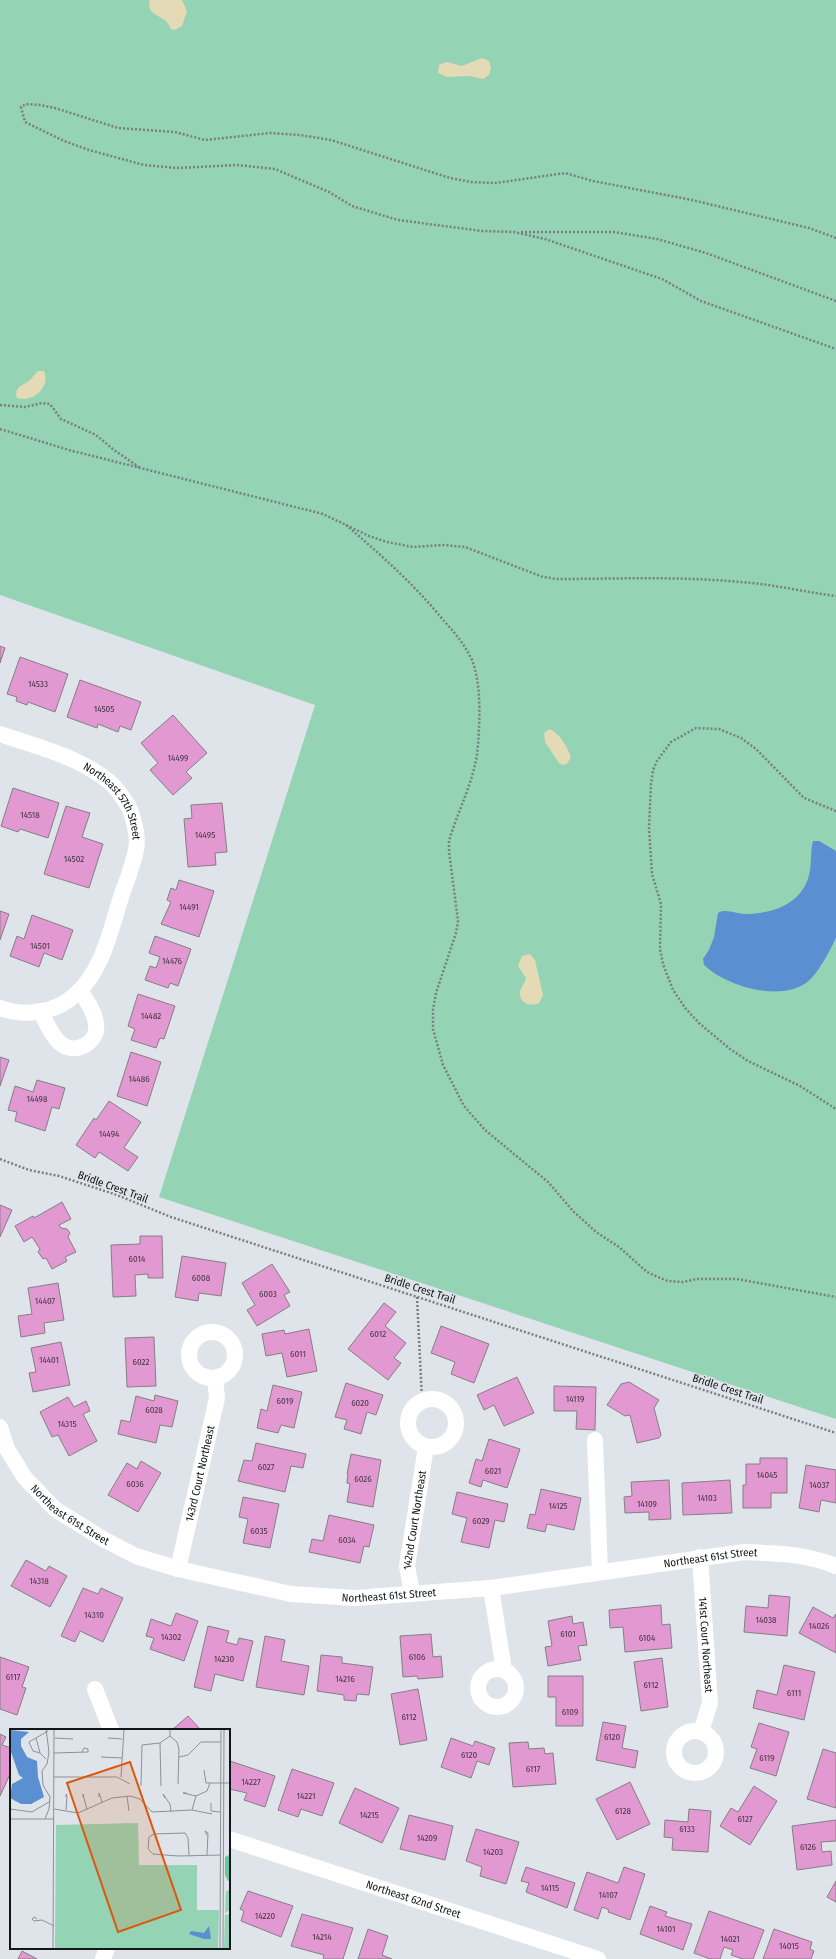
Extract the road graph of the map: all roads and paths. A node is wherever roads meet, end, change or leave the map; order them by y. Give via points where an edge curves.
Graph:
1 (514, 232) junction
2 (836, 238) edge
3 (836, 301) edge
4 (836, 349) edge
5 (0, 405) edge
6 (0, 428) edge
7 (141, 468) junction
8 (346, 525) junction
9 (836, 596) edge
10 (0, 734) edge
11 (836, 811) edge
12 (80, 990) junction
13 (0, 1008) edge
14 (40, 1011) junction
15 (836, 1109) edge
16 (0, 1159) edge
17 (417, 1297) junction
18 (836, 1297) edge
19 (215, 1378) dead end
20 (422, 1400) junction
21 (0, 1426) edge
22 (836, 1433) edge
23 (596, 1440) dead end
24 (426, 1447) junction
25 (700, 1557) junction
26 (836, 1566) edge
27 (178, 1569) junction
28 (600, 1572) junction
29 (491, 1588) junction
30 (412, 1593) junction
31 (502, 1669) dead end
32 (96, 1689) dead end
33 (111, 1729) edge
34 (701, 1732) dead end
35 (230, 1839) edge
36 (106, 1949) edge
37 (102, 1959) edge
38 (598, 1959) edge

1 - 2 path via 482,231 398,220 352,206 329,192 275,169 238,165 177,168 144,166 89,150 39,130 25,122 21,107 26,104 40,104 118,128 175,132 205,140 270,133 331,140 450,178 471,182 496,183 565,173 809,228
1 - 3 path via 614,232 657,239 706,253
1 - 4 path via 566,245 639,270 662,279 701,301
5 - 7 path via 25,407 50,404 61,419 96,435
6 - 7 path via 69,450
7 - 8 path via 323,514
8 - 9 path via 369,536 413,547 465,547 543,577 671,577 720,580
8 - 18 path via 394,566 430,603 464,644 477,681 477,755 448,851 458,921 433,1009 433,1029 443,1065 464,1106 485,1130 548,1182 573,1211 596,1232 658,1278 683,1282 737,1278
10 - 12 street, Northeast 57th Street via 53,752 104,777 127,802 135,826 137,850 102,955
11 - 15 path via 804,798 756,749 741,738 719,729 696,728 671,742 653,770 649,828 652,874 661,904 660,948 673,990 699,1023 730,1049 800,1086
12 - 14 street, Northeast 57th Street via 60,1006
12 - 14 street via 96,1025 92,1039 87,1045 75,1048 62,1045
13 - 14 street via 30,1014
16 - 17 path, Bridle Crest Trail via 117,1195 171,1217
17 - 20 path
17 - 22 path, Bridle Crest Trail
19 - 27 street, 143rd Court Northeast via 217,1398
20 - 24 street via 411,1410 407,1425 413,1439
20 - 24 street via 430,1398 446,1403 456,1416 454,1433 449,1440 442,1445
21 - 27 street, Northeast 61st Street via 7,1449 25,1478 55,1509 136,1556
23 - 28 street
24 - 30 street, 142nd Court Northeast via 407,1566
25 - 26 street, Northeast 61st Street via 744,1552 779,1553 818,1559
25 - 28 street, Northeast 61st Street
25 - 34 street, 141st Court Northeast via 710,1703
27 - 30 street, Northeast 61st Street via 291,1594 355,1598
28 - 29 street, Northeast 61st Street
29 - 30 street, Northeast 61st Street
29 - 31 street
32 - 33 street
35 - 38 street, Northeast 62nd Street
36 - 37 street

